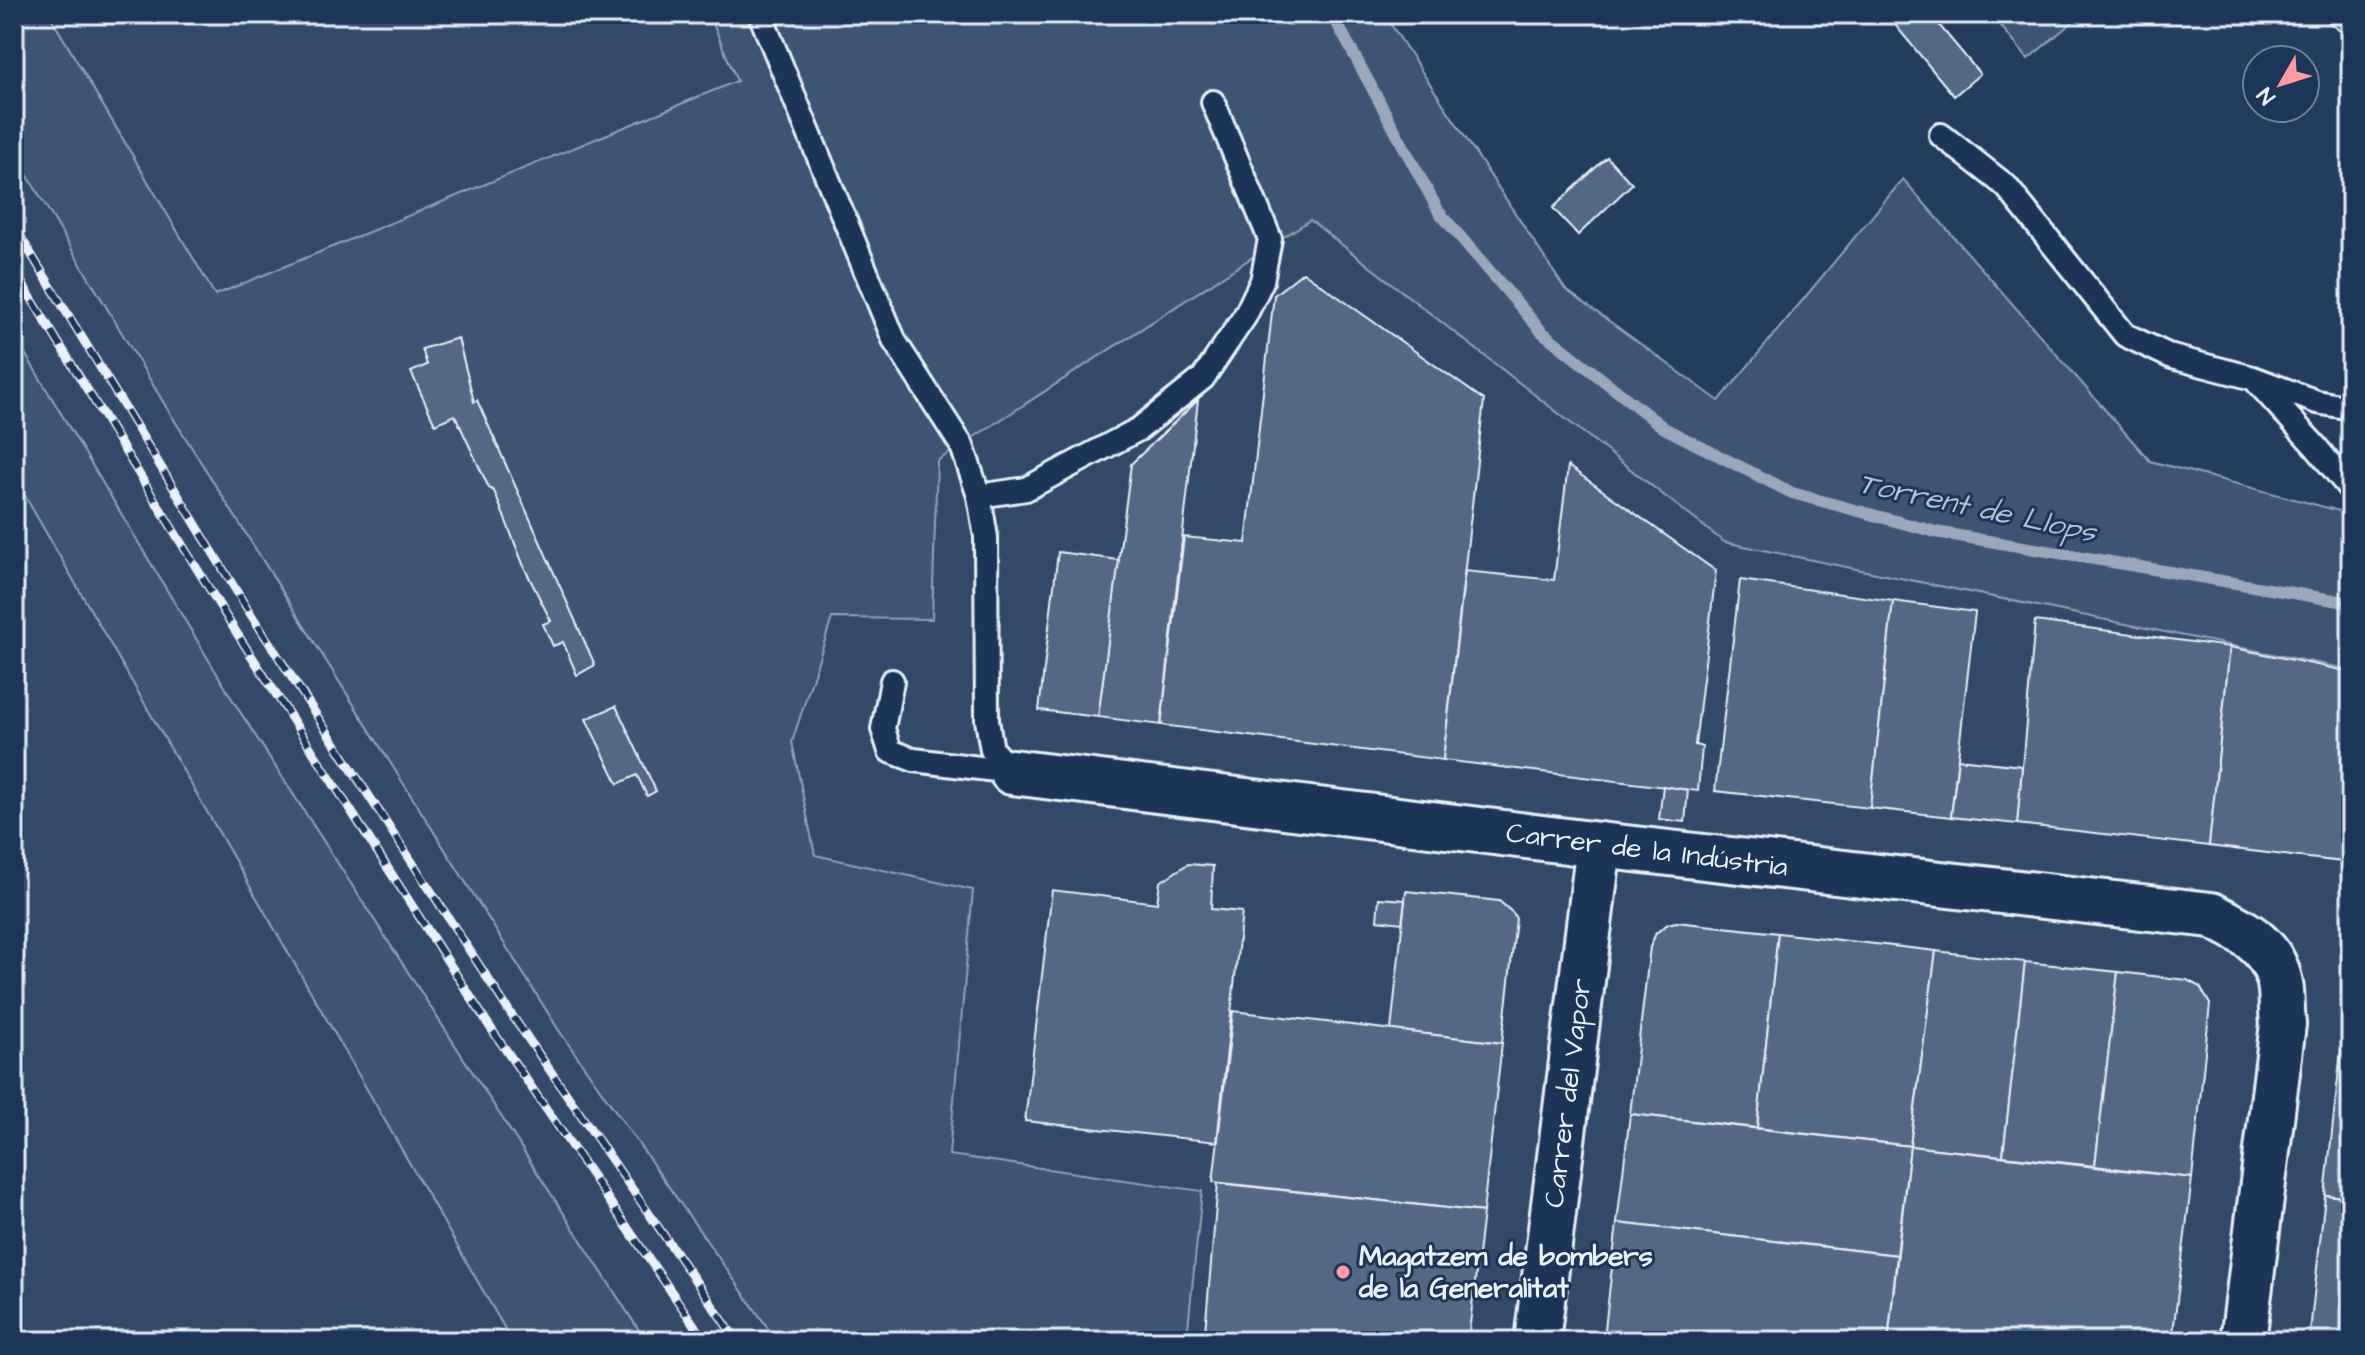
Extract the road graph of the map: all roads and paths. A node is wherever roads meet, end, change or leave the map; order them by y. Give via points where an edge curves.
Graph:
1 (760, 14) edge
2 (1213, 102) dead end
3 (1941, 135) dead end
4 (2253, 378) junction
5 (2351, 408) edge
6 (2351, 490) edge
7 (979, 496) junction
8 (892, 681) dead end
9 (1012, 772) junction
10 (1599, 845) junction
11 (1537, 1341) edge
12 (2243, 1341) edge

1 - 7 lane via 895,342 962,446
2 - 7 lane via 1270,239 1262,281 1245,316 1203,378 1139,429 1026,489
3 - 4 lane via 2006,186 2125,335 2172,357
4 - 5 lane via 2317,402
4 - 6 lane
7 - 9 lane via 986,537 987,720 992,750
8 - 9 lane via 883,729 890,751 914,760
9 - 10 street, Carrer de la Indústria
10 - 11 street, Carrer del Vapor
10 - 12 street, Carrer de la Indústria via 2211,915 2246,932 2269,955 2279,978 2283,1024

